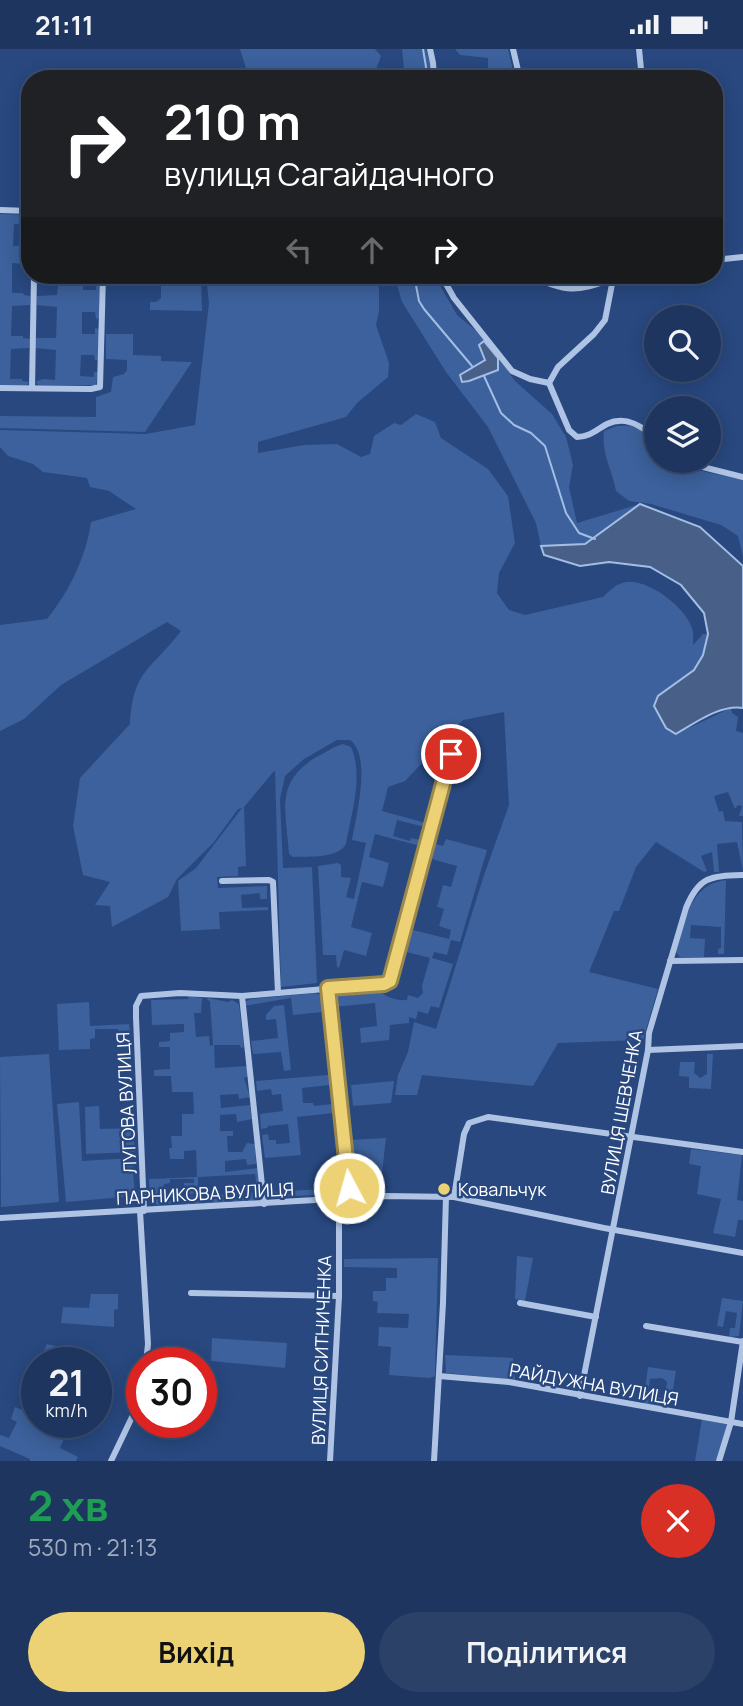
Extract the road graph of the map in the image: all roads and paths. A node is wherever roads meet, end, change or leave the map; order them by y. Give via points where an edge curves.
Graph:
1 (430, 49) edge
2 (513, 49) edge
3 (639, 49) edge
4 (433, 70) edge
5 (518, 70) edge
6 (641, 70) edge
7 (0, 210) edge
8 (21, 211) edge
9 (743, 257) edge
10 (723, 259) edge
11 (34, 284) edge
12 (103, 284) edge
13 (446, 284) edge
14 (548, 284) edge
15 (596, 284) edge
16 (612, 284) edge
17 (549, 383) junction
18 (0, 388) edge
19 (32, 388) junction
20 (644, 428) edge
21 (721, 472) edge
22 (743, 477) edge
23 (451, 754) dead end
24 (743, 875) edge
25 (222, 881) dead end
26 (743, 960) edge
27 (670, 961) junction
28 (328, 988) junction
29 (278, 993) junction
30 (242, 996) junction
31 (743, 1046) edge
32 (648, 1050) junction
33 (630, 1138) junction
34 (743, 1152) edge
35 (446, 1196) junction
36 (454, 1197) junction
37 (350, 1198) junction
38 (339, 1199) junction
39 (264, 1204) junction
40 (142, 1211) junction
41 (0, 1218) edge
42 (614, 1230) junction
43 (743, 1253) edge
44 (191, 1293) dead end
45 (339, 1296) junction
46 (520, 1303) dead end
47 (596, 1317) junction
48 (646, 1326) dead end
49 (743, 1341) edge
50 (148, 1347) edge
51 (439, 1376) junction
52 (580, 1396) junction
53 (731, 1422) junction
54 (743, 1424) edge
55 (126, 1430) edge
56 (111, 1461) edge
57 (330, 1461) edge
58 (435, 1461) edge
59 (719, 1461) edge

1 - 4 street
2 - 5 street
3 - 6 street
7 - 8 street
9 - 10 street
11 - 19 street
12 - 19 street via 100,387
13 - 17 street via 512,371
14 - 15 street via 576,290
16 - 17 street via 605,320 558,367
17 - 20 street via 569,430 577,437 616,421
18 - 19 street
21 - 22 street
23 - 28 street via 390,981
24 - 27 street, ВУЛИЦЯ ШЕВЧЕНКА via 714,877 698,885
25 - 29 street via 273,882
26 - 27 street
27 - 32 street, ВУЛИЦЯ ШЕВЧЕНКА
28 - 29 street
28 - 37 street
29 - 30 street
30 - 39 street
30 - 40 street, ЛУГОВА ВУЛИЦЯ via 141,996 136,1006
31 - 32 street
32 - 33 street, ВУЛИЦЯ ШЕВЧЕНКА
33 - 34 street
33 - 36 street via 477,1119 464,1134
33 - 42 street, ВУЛИЦЯ ШЕВЧЕНКА
35 - 36 street, ПАРНИКОВА ВУЛИЦЯ
35 - 37 street, ПАРНИКОВА ВУЛИЦЯ
35 - 51 street
36 - 42 street, ПАРНИКОВА ВУЛИЦЯ
37 - 38 street, ПАРНИКОВА ВУЛИЦЯ
38 - 39 street, ПАРНИКОВА ВУЛИЦЯ
38 - 45 street, ВУЛИЦЯ СИТНИЧЕНКА
39 - 40 street, ПАРНИКОВА ВУЛИЦЯ
40 - 41 street, ПАРНИКОВА ВУЛИЦЯ
40 - 50 street, ЛУГОВА ВУЛИЦЯ
42 - 43 street, ПАРНИКОВА ВУЛИЦЯ
42 - 47 street, ВУЛИЦЯ ШЕВЧЕНКА
44 - 45 street
45 - 57 street, ВУЛИЦЯ СИТНИЧЕНКА
46 - 47 street
47 - 52 street, ВУЛИЦЯ ШЕВЧЕНКА
48 - 49 street
49 - 53 street
51 - 52 street, РАЙДУЖНА ВУЛИЦЯ
51 - 58 street
52 - 53 street, РАЙДУЖНА ВУЛИЦЯ
53 - 54 street, РАЙДУЖНА ВУЛИЦЯ
53 - 59 street
55 - 56 street

